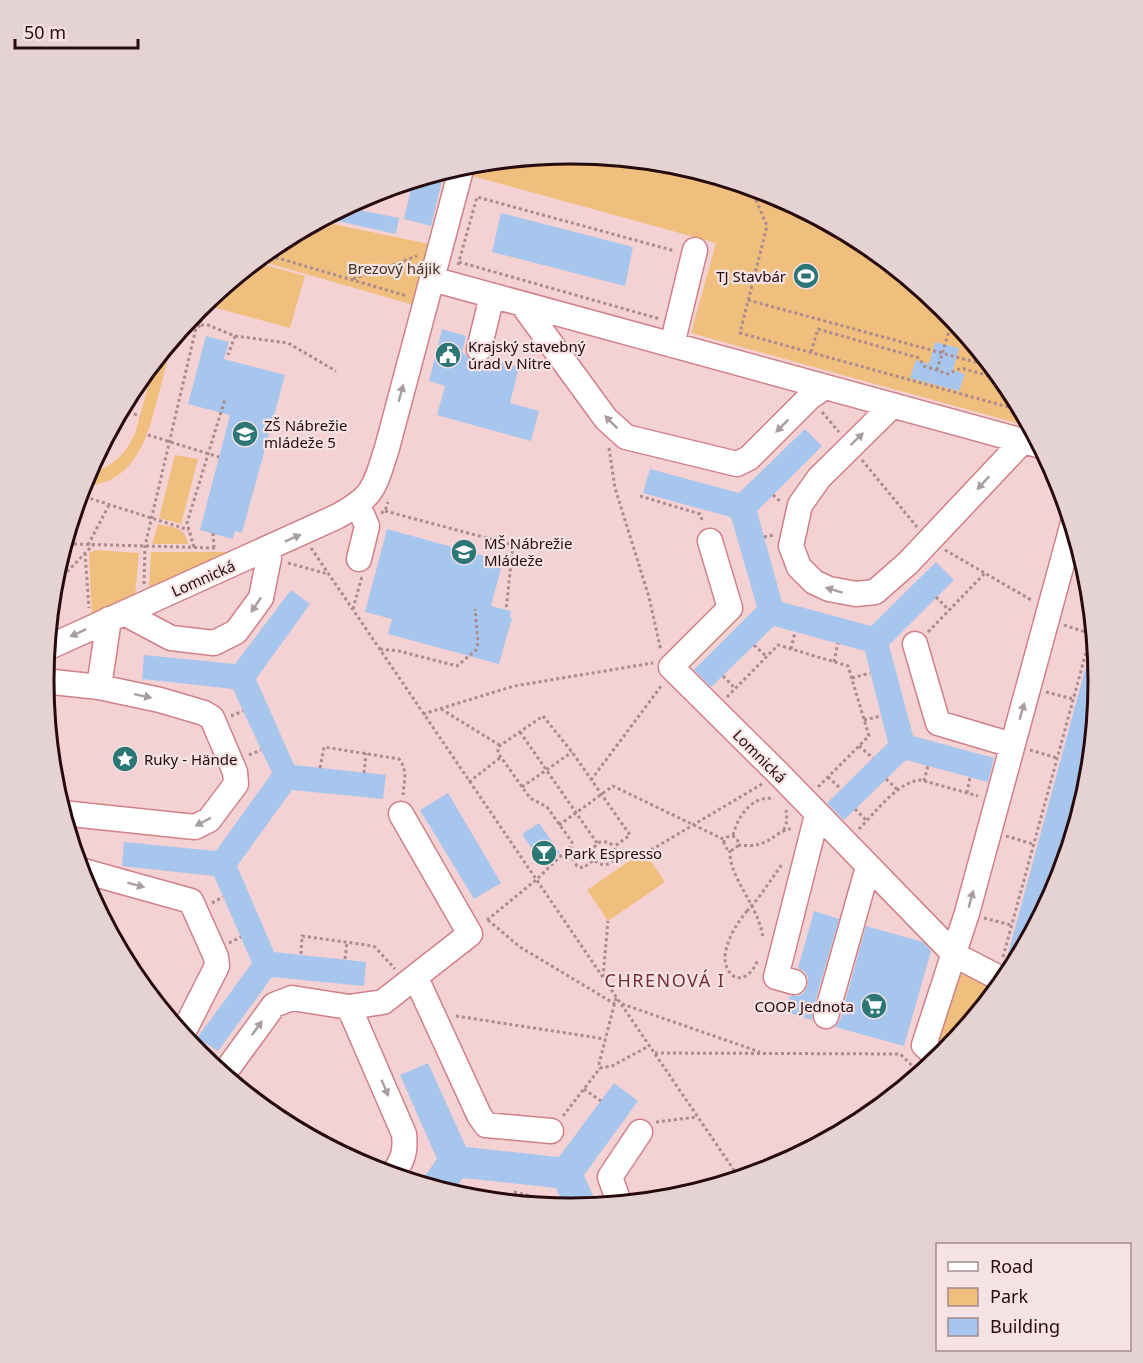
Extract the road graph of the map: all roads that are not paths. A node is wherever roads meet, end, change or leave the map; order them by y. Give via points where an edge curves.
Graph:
1 (459, 177) edge
2 (688, 251) road end
3 (429, 290) junction
4 (492, 296) junction
5 (522, 304) junction
6 (672, 345) junction
7 (479, 349) dead end
8 (818, 392) junction
9 (893, 405) junction
10 (1030, 443) edge
11 (1031, 444) edge
12 (358, 505) junction
13 (1069, 540) edge
14 (710, 541) road end
15 (268, 554) junction
16 (359, 559) road end
17 (117, 616) junction
18 (56, 635) edge
19 (915, 644) road end
20 (54, 682) edge
21 (99, 687) junction
22 (1012, 745) junction
23 (811, 808) junction
24 (72, 814) edge
25 (401, 814) road end
26 (868, 867) junction
27 (90, 873) edge
28 (955, 956) junction
29 (996, 977) edge
30 (412, 981) junction
31 (794, 982) dead end
32 (350, 1006) junction
33 (826, 1016) dead end
34 (186, 1027) edge
35 (932, 1052) edge
36 (228, 1069) edge
37 (551, 1131) road end
38 (640, 1132) road end
39 (396, 1169) edge
40 (617, 1197) edge

1 - 3 street, Lomnická
2 - 6 street
3 - 4 street
12 -> 3 street, Lomnická via 374,488
4 - 5 street
4 - 7 street
5 - 6 street
8 -> 5 street via 749,458 737,464 626,437 606,419
6 - 8 street
8 - 9 street
9 - 10 street
11 -> 9 street via 875,592 856,594 829,589 814,582 799,567 791,546 800,505 819,478
15 -> 12 street, Lomnická
12 - 16 street via 368,526
22 -> 13 street
14 - 23 street, Lomnická via 730,608 671,667
15 - 17 street, Lomnická
15 -> 17 street via 261,598 236,632 214,643 171,638
17 -> 18 street, Lomnická
17 - 21 street
19 - 22 street via 938,723
20 - 21 street
21 -> 24 street via 160,700 212,718 235,772 236,784 209,820 195,827
28 -> 22 street
23 - 26 street, Lomnická
23 - 31 street via 776,977
25 - 30 street via 479,927
26 - 28 street, Lomnická
26 - 33 street
27 -> 34 street via 191,901 217,966
28 - 29 street, Lomnická
28 - 35 street via 924,1045
30 - 32 street via 383,1002
30 - 37 street via 432,1013 486,1125
36 -> 32 street via 274,1005 292,998
32 -> 39 street via 404,1134 406,1148
38 - 40 street via 610,1177

